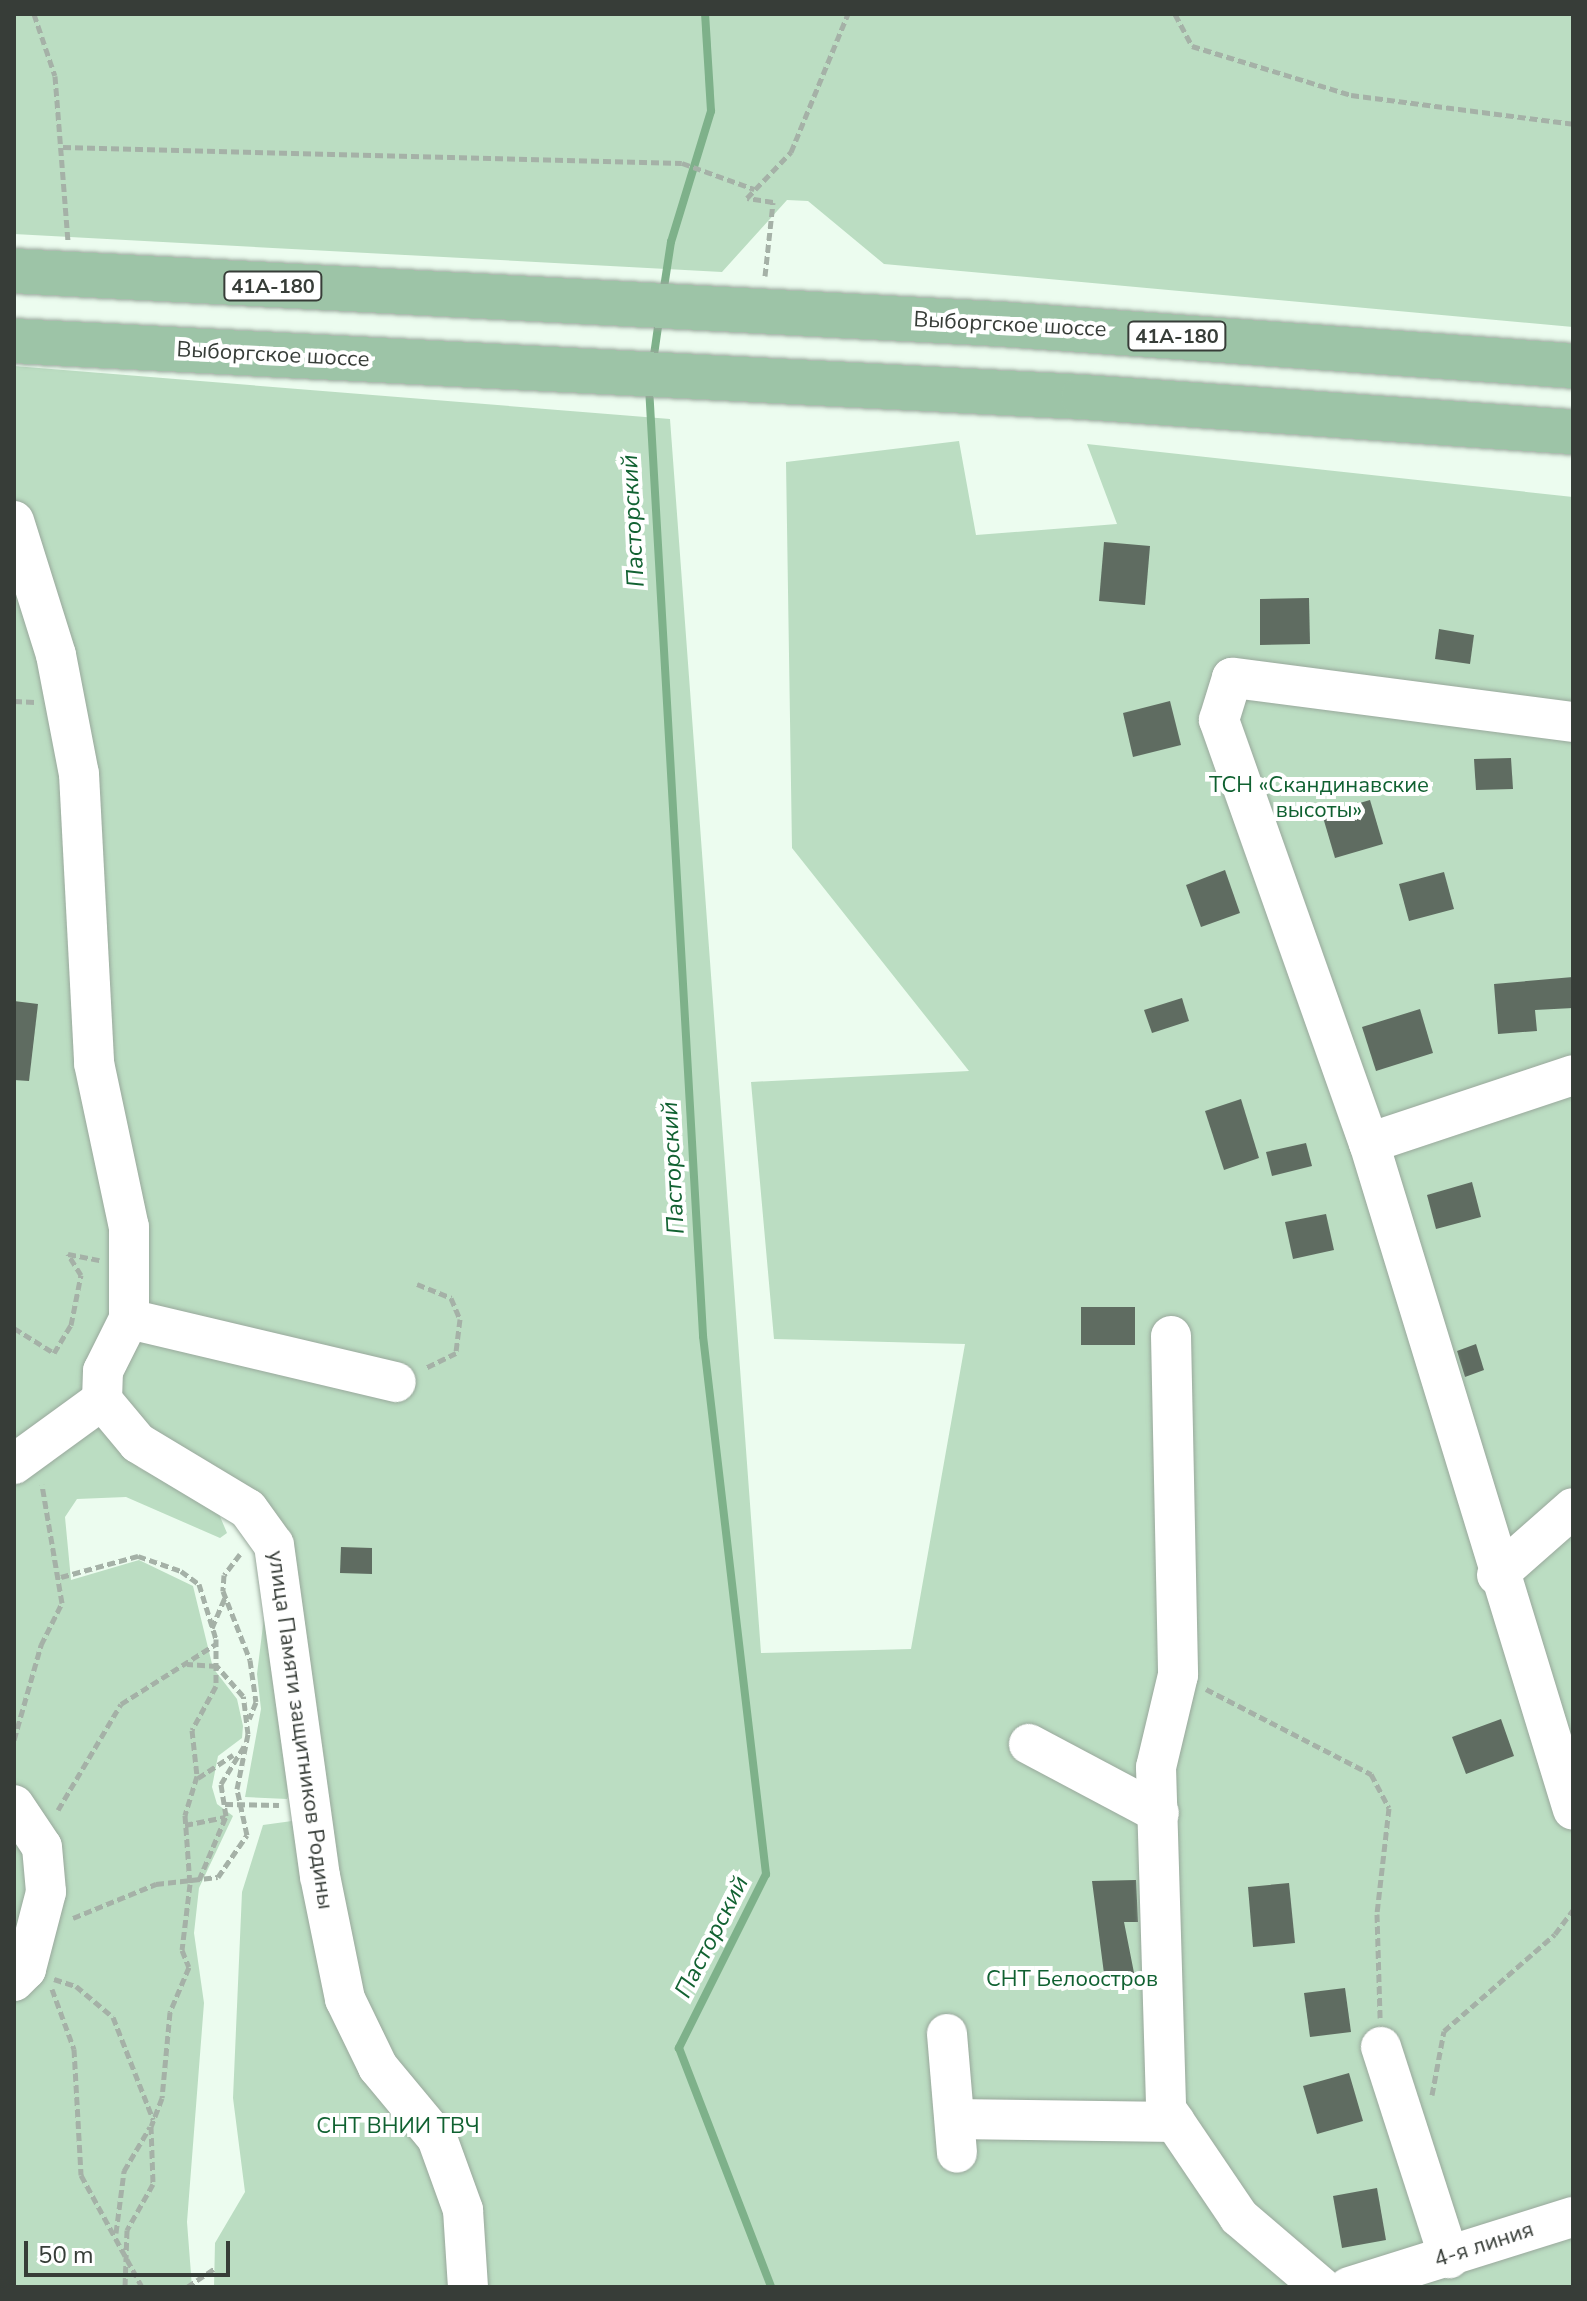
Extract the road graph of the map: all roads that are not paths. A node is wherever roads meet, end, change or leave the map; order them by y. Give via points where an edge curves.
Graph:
1 (14, 271) edge
2 (14, 341) edge
3 (1573, 366) edge
4 (1573, 432) edge
5 (14, 521) edge
6 (1573, 722) edge
7 (1573, 1075) edge
8 (1369, 1143) junction
9 (129, 1319) junction
10 (1171, 1336) dead end
11 (396, 1382) dead end
12 (102, 1400) junction
13 (14, 1464) edge
14 (1573, 1508) edge
15 (1497, 1575) junction
16 (1029, 1744) dead end
17 (14, 1805) edge
18 (1573, 1810) edge
19 (1159, 1813) junction
20 (14, 1981) edge
21 (947, 2034) dead end
22 (1381, 2047) road end
23 (1175, 2122) junction
24 (1573, 2217) edge
25 (1449, 2258) junction
26 (468, 2287) edge
27 (1321, 2287) edge
28 (1349, 2287) edge

1 - 3 main road, Выборгское шоссе / 41А-180 via 771,312
2 - 4 main road, Выборгское шоссе via 943,391
5 - 9 street via 53,643 79,774 83,960 98,1096 129,1227
6 - 8 street via 1232,678 1219,720
7 - 8 street
8 - 15 street
9 - 11 street
9 - 12 street via 103,1371
10 - 19 street via 1178,1675 1156,1767
12 - 13 street
12 - 26 street, улица Памяти защитников Родины via 138,1443 248,1509 274,1545 320,1876 345,1999 378,2067 437,2138 463,2210
14 - 15 street
15 - 18 street
16 - 19 street
17 - 20 street via 40,1844 45,1909 34,1947
19 - 23 street via 1160,2010 1166,2109
21 - 23 street via 956,2136
22 - 25 street
23 - 27 street via 1239,2217
24 - 25 street, 4-я линия
25 - 28 street, 4-я линия

